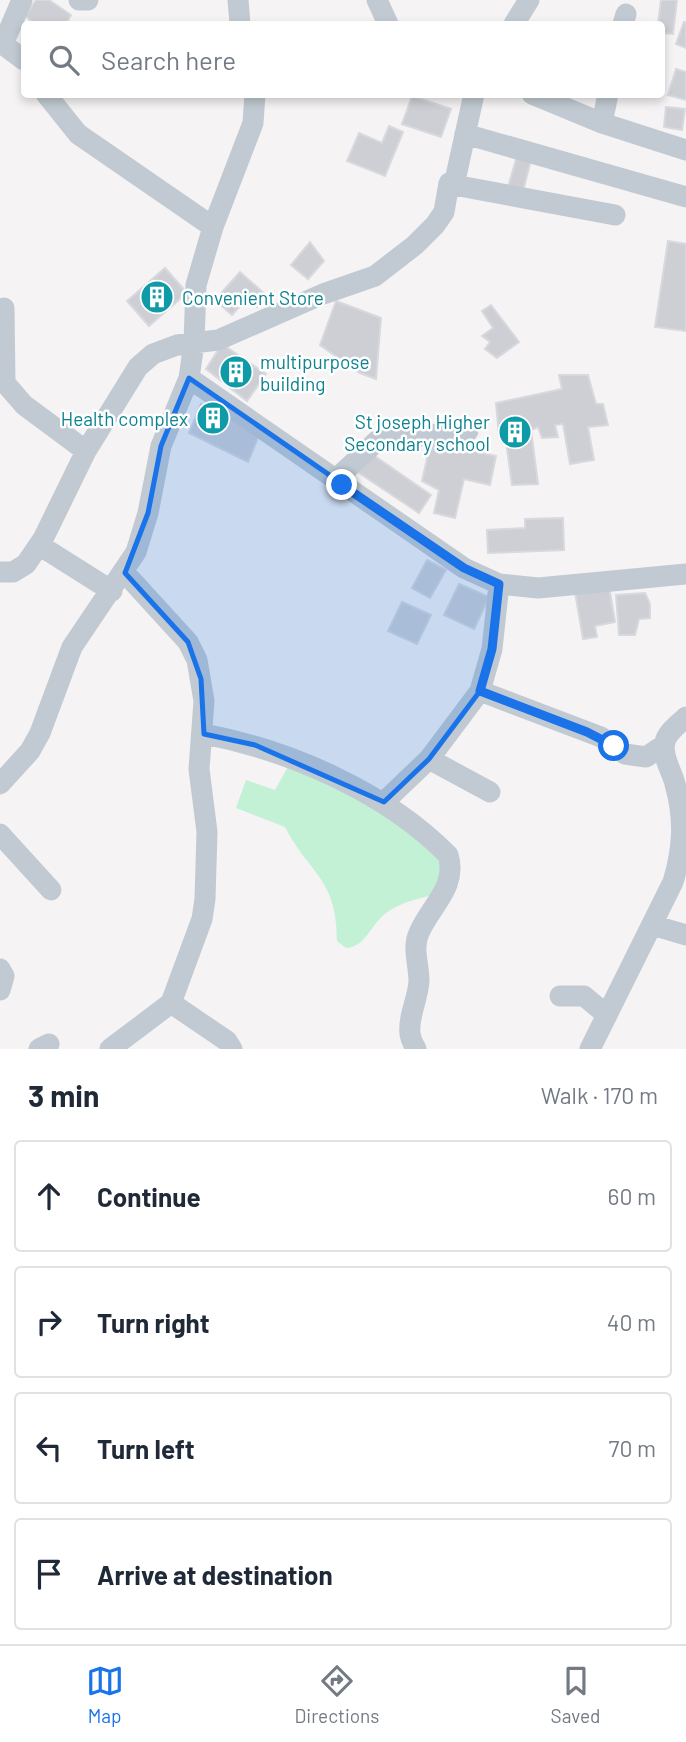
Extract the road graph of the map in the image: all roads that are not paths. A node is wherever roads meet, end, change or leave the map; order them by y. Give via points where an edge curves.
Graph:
1 (22, 0) edge
2 (79, 0) edge
3 (88, 0) edge
4 (238, 0) edge
5 (377, 0) edge
6 (529, 0) edge
7 (240, 21) edge
8 (387, 21) edge
9 (516, 21) edge
10 (2, 43) edge
11 (21, 58) edge
12 (49, 98) edge
13 (255, 98) edge
14 (473, 98) edge
15 (542, 98) edge
16 (607, 98) edge
17 (602, 123) junction
18 (465, 134) junction
19 (686, 150) edge
20 (454, 185) junction
21 (686, 197) edge
22 (615, 215) dead end
23 (213, 227) junction
24 (4, 308) dead end
25 (194, 343) junction
26 (189, 378) junction
27 (468, 431) dead end
28 (86, 451) junction
29 (335, 480) junction
30 (39, 545) junction
31 (0, 572) edge
32 (125, 573) junction
33 (686, 574) edge
34 (499, 584) junction
35 (112, 591) junction
36 (480, 691) junction
37 (686, 717) edge
38 (204, 734) junction
39 (664, 745) junction
40 (429, 759) junction
41 (0, 785) edge
42 (490, 792) dead end
43 (384, 802) junction
44 (0, 834) edge
45 (51, 890) dead end
46 (652, 925) junction
47 (686, 935) edge
48 (0, 969) edge
49 (0, 990) edge
50 (559, 996) dead end
51 (171, 1003) junction
52 (607, 1015) junction
53 (110, 1049) edge
54 (232, 1049) edge
55 (416, 1049) edge
56 (590, 1049) edge

1 - 10 street
2 - 3 street
4 - 7 street
5 - 8 street
6 - 9 street
10 - 11 street
12 - 23 street via 78,134
13 - 23 street via 253,123
14 - 18 street
15 - 17 street
16 - 17 street
17 - 19 street
18 - 20 street
18 - 21 street
20 - 22 street
20 - 25 street via 449,183 444,212 435,225 375,276 218,340
23 - 25 street via 196,285
24 - 28 street via 5,383 24,405
25 - 26 street
25 - 28 street via 153,354 138,368
26 - 29 street
26 - 32 street via 161,446 148,513
27 - 29 street via 378,440
28 - 30 street
29 - 34 street via 464,568
30 - 31 street via 26,564 13,572
30 - 35 street
32 - 35 street
32 - 38 street via 188,642 201,679
33 - 34 street via 538,588
34 - 36 street via 492,649
35 - 41 street via 72,647 30,751
36 - 39 street via 594,734 625,754 646,757
36 - 40 street
37 - 39 street
38 - 43 street via 255,744
38 - 51 street via 199,769 207,832 205,900
39 - 46 street via 681,816 682,853
40 - 42 street
40 - 43 street
43 - 55 street via 438,845 451,864 444,892 418,934 418,989 410,1026
44 - 45 street
46 - 47 street
46 - 52 street
48 - 49 street via 4,976
50 - 52 street via 584,996
51 - 53 street
51 - 54 street
52 - 56 street

